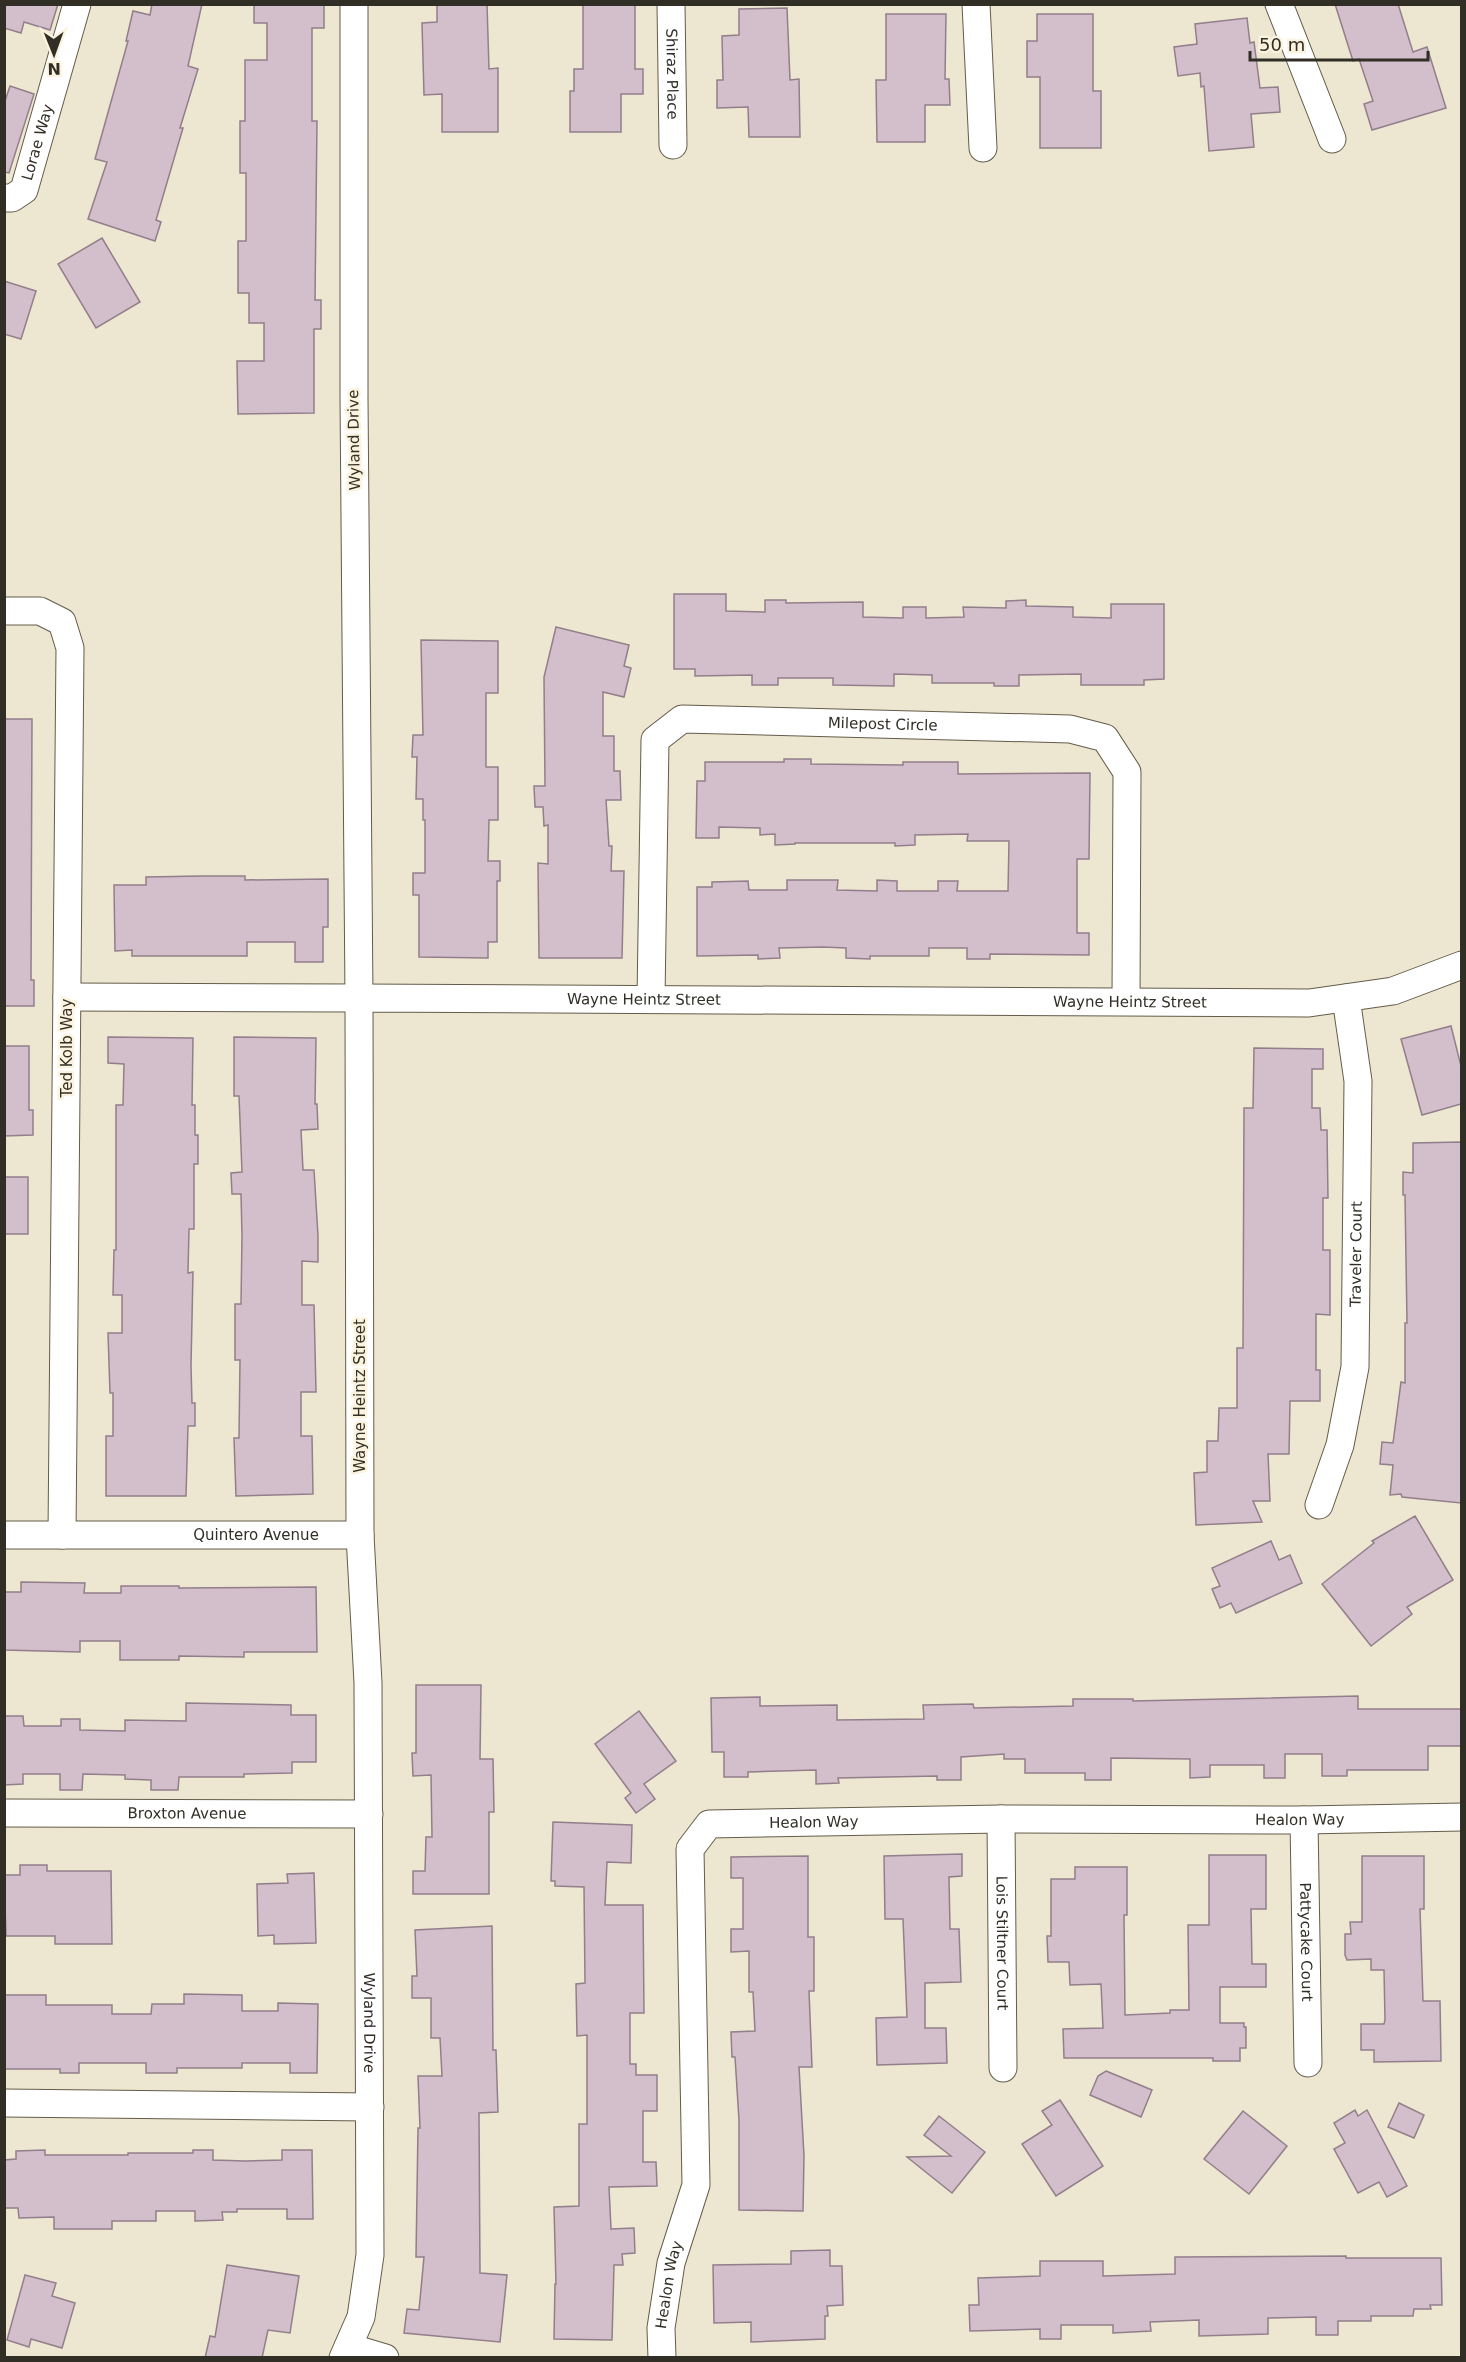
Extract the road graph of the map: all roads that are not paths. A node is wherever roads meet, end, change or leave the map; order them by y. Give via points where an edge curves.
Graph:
1 (76, 4) edge
2 (354, 4) edge
3 (671, 4) edge
4 (976, 4) edge
5 (1279, 4) edge
6 (1332, 139) dead end
7 (673, 145) dead end
8 (983, 148) dead end
9 (4, 198) edge
10 (4, 610) edge
11 (1461, 964) edge
12 (67, 997) junction
13 (359, 998) junction
14 (1346, 998) junction
15 (651, 999) junction
16 (1126, 1001) junction
17 (1319, 1505) dead end
18 (4, 1535) edge
19 (63, 1535) junction
20 (360, 1535) junction
21 (4, 1813) edge
22 (369, 1814) junction
23 (1461, 1817) edge
24 (1001, 1819) junction
25 (1304, 1820) junction
26 (1308, 2062) dead end
27 (1003, 2068) dead end
28 (4, 2103) edge
29 (370, 2107) junction
30 (345, 2352) edge
31 (385, 2358) edge
32 (662, 2358) edge

1 - 9 street, Lorae Way via 24,190
2 - 13 street, Wyland Drive
3 - 7 street, Shiraz Place
4 - 8 street
5 - 6 street
10 - 12 street, Ted Kolb Way via 40,611 62,622 70,648
11 - 14 street, Wayne Heintz Street via 1392,992
12 - 13 street
12 - 19 street, Ted Kolb Way
13 - 15 street, Wayne Heintz Street
13 - 20 street, Wayne Heintz Street
14 - 16 street, Wayne Heintz Street via 1309,1003
14 - 17 street, Traveler Court via 1358,1081 1355,1367 1340,1445
15 - 16 street, Wayne Heintz Street
15 - 16 street, Milepost Circle via 655,740 682,719 1070,729 1105,738 1127,772
18 - 19 street, Quintero Avenue
19 - 20 street, Quintero Avenue
20 - 22 street, Wyland Drive via 369,1683
21 - 22 street, Broxton Avenue
22 - 29 street, Wyland Drive
23 - 25 street, Healon Way
24 - 25 street, Healon Way
24 - 27 street, Lois Stiltner Court
24 - 32 street, Healon Way via 709,1824 690,1849 696,2185 671,2263 661,2328
25 - 26 street, Pattycake Court
28 - 29 street
29 - 30 street, Wyland Drive via 370,2255 361,2317
30 - 31 street

